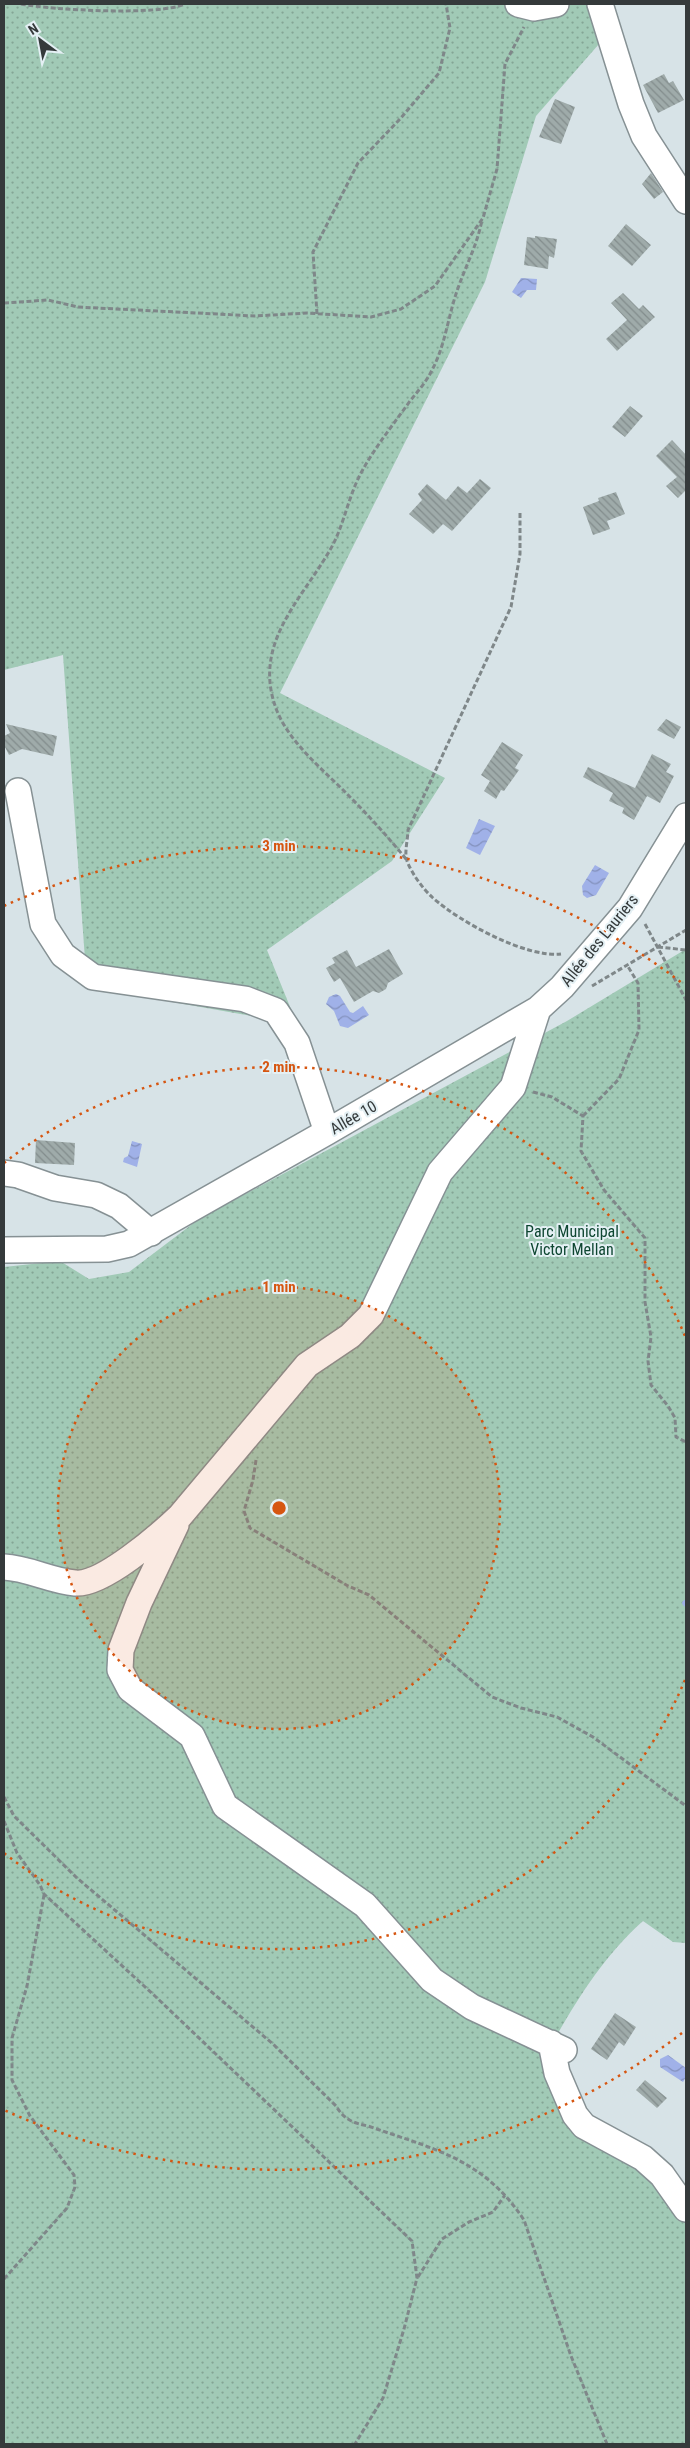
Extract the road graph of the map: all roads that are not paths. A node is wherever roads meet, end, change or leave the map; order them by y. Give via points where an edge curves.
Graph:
1 (600, 4) edge
2 (686, 201) edge
3 (18, 791) dead end
4 (686, 816) edge
5 (538, 1009) junction
6 (327, 1132) junction
7 (4, 1173) edge
8 (151, 1233) junction
9 (4, 1250) edge
10 (180, 1516) junction
11 (4, 1567) edge
12 (686, 2209) edge

1 - 2 street via 644,136
3 - 6 street via 43,924 63,955 93,977 245,1000 276,1011 298,1044
4 - 5 street, Allée des Lauriers via 630,908 562,987
5 - 6 street, Allée 10
5 - 10 street via 513,1087 440,1172 370,1315 350,1336 307,1365
6 - 8 street, Allée 10
7 - 8 street via 55,1188 96,1195 119,1206
8 - 9 street, Allée 10 via 129,1244 107,1249
10 - 11 street via 157,1538 106,1574 76,1584
10 - 12 street via 120,1650 120,1670 130,1689 192,1736 225,1806 365,1905 432,1980 472,2008 558,2047 557,2073 575,2115 584,2126 643,2158 662,2175

